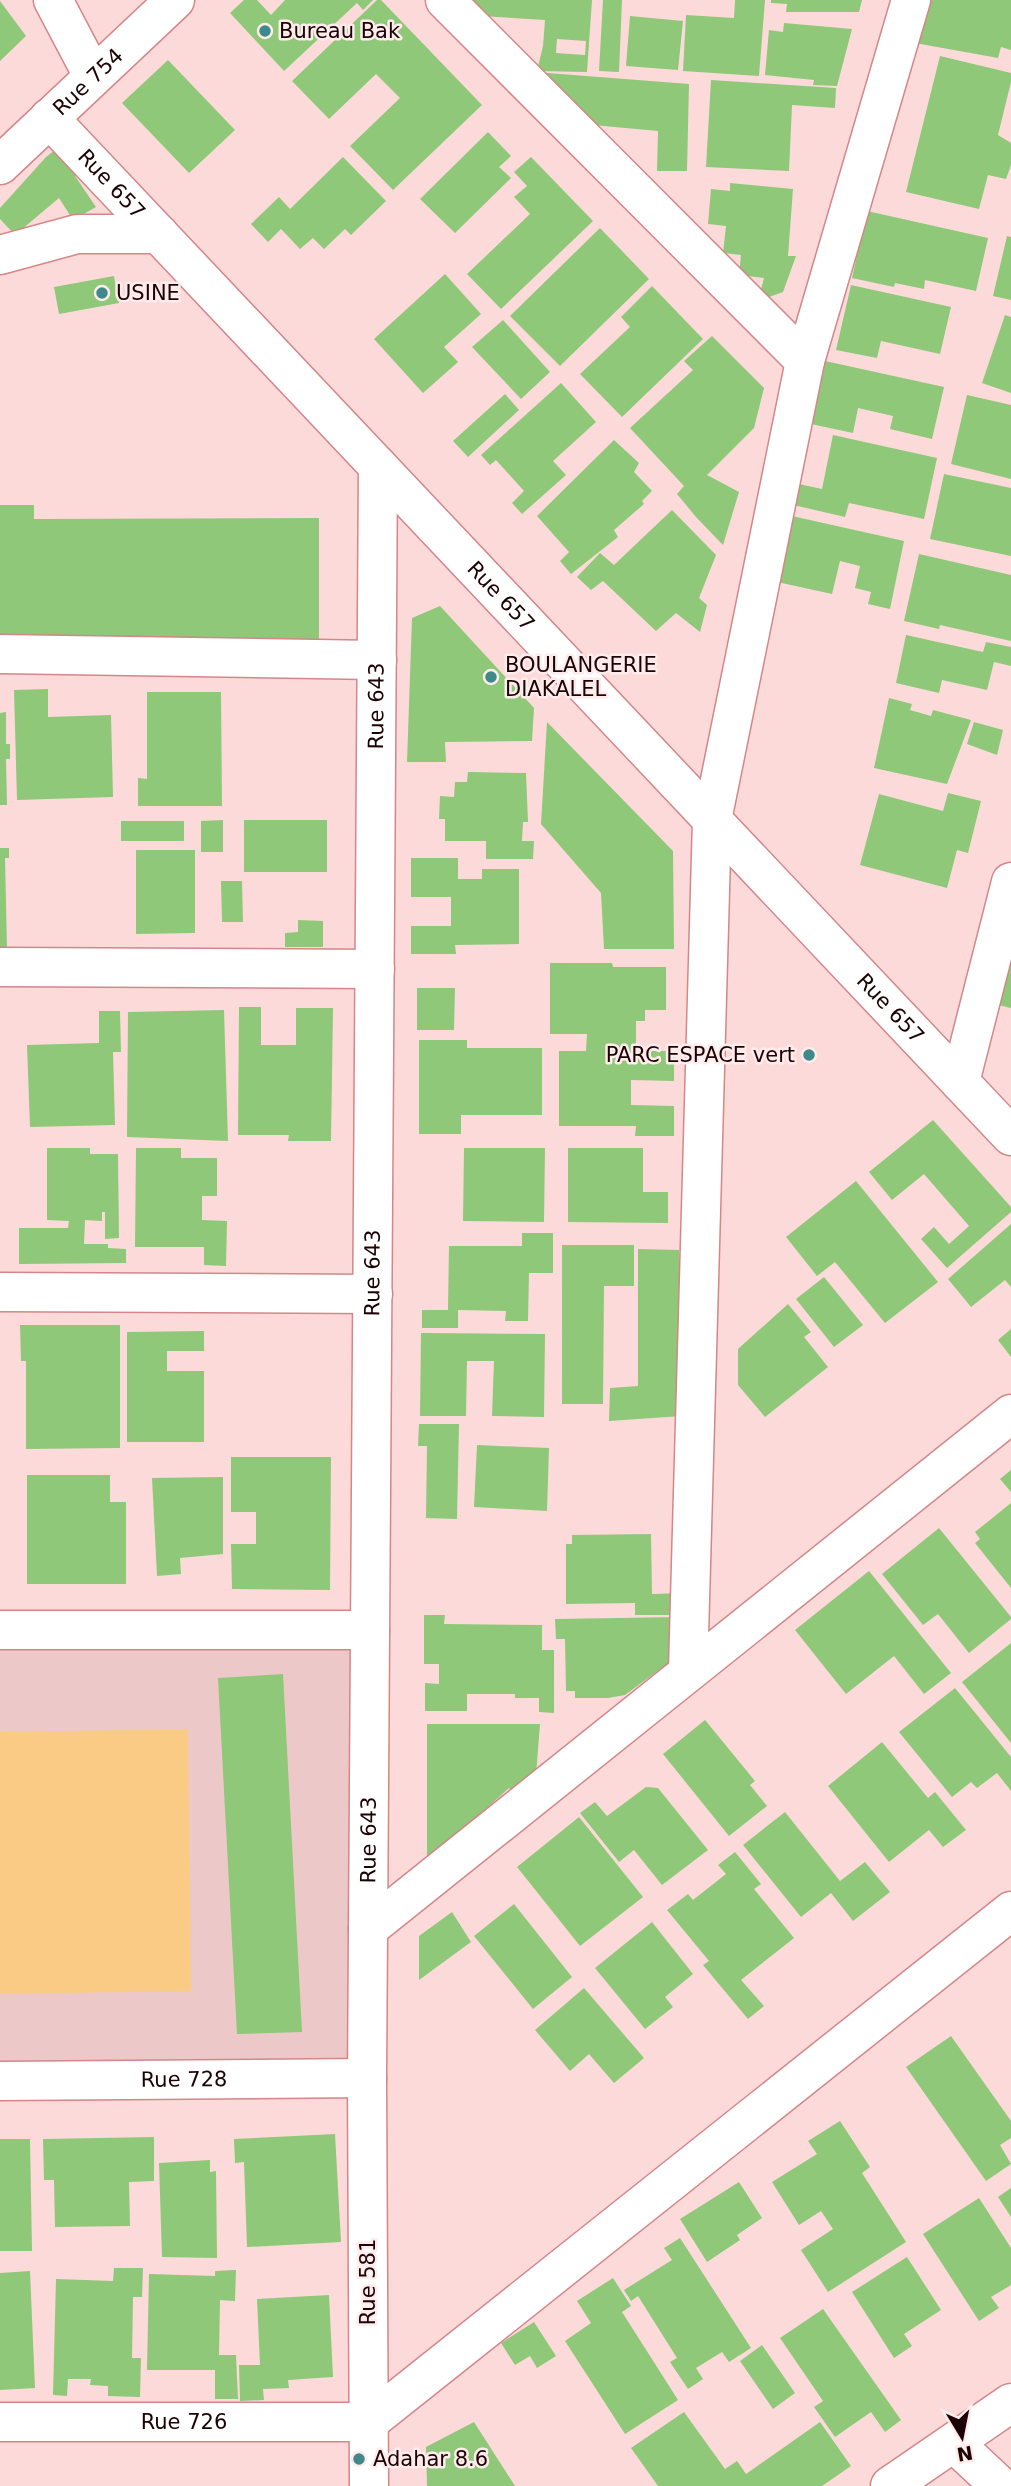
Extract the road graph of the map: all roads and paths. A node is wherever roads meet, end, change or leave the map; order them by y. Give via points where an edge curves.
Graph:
1 (53, 0) edge
2 (175, 0) edge
3 (445, 0) edge
4 (911, 0) edge
5 (93, 76) junction
6 (49, 118) junction
7 (0, 165) edge
8 (159, 234) junction
9 (0, 255) edge
10 (805, 361) junction
11 (378, 466) junction
12 (0, 654) edge
13 (377, 660) junction
14 (712, 820) junction
15 (1011, 882) edge
16 (0, 967) edge
17 (375, 969) junction
18 (960, 1082) junction
19 (1011, 1136) edge
20 (0, 1292) edge
21 (373, 1294) junction
22 (1011, 1415) edge
23 (0, 1630) edge
24 (370, 1630) junction
25 (688, 1671) junction
26 (1011, 1911) edge
27 (368, 1929) junction
28 (367, 2078) junction
29 (0, 2081) edge
30 (1011, 2403) edge
31 (0, 2422) edge
32 (369, 2422) junction
33 (954, 2442) junction
34 (369, 2486) edge
35 (890, 2486) edge
36 (1000, 2486) edge

1 - 5 street
2 - 5 street, Rue 754
3 - 10 street
4 - 10 street
5 - 6 street, Rue 754
6 - 7 street, Rue 754
6 - 8 street, Rue 657
8 - 9 street via 77,234
8 - 11 street, Rue 657
10 - 14 street
11 - 13 street, Rue 643
11 - 14 street, Rue 657
12 - 13 street
13 - 17 street, Rue 643
14 - 18 street, Rue 657
14 - 25 street
15 - 18 street
16 - 17 street
17 - 21 street, Rue 643
18 - 19 street, Rue 657
20 - 21 street
21 - 24 street, Rue 643
22 - 25 street
23 - 24 street
24 - 27 street, Rue 643
25 - 27 street
26 - 32 street
27 - 28 street, Rue 643
28 - 29 street, Rue 728
28 - 32 street, Rue 581
30 - 33 street
31 - 32 street, Rue 726
32 - 34 street, Rue 581
33 - 35 street
33 - 36 street

